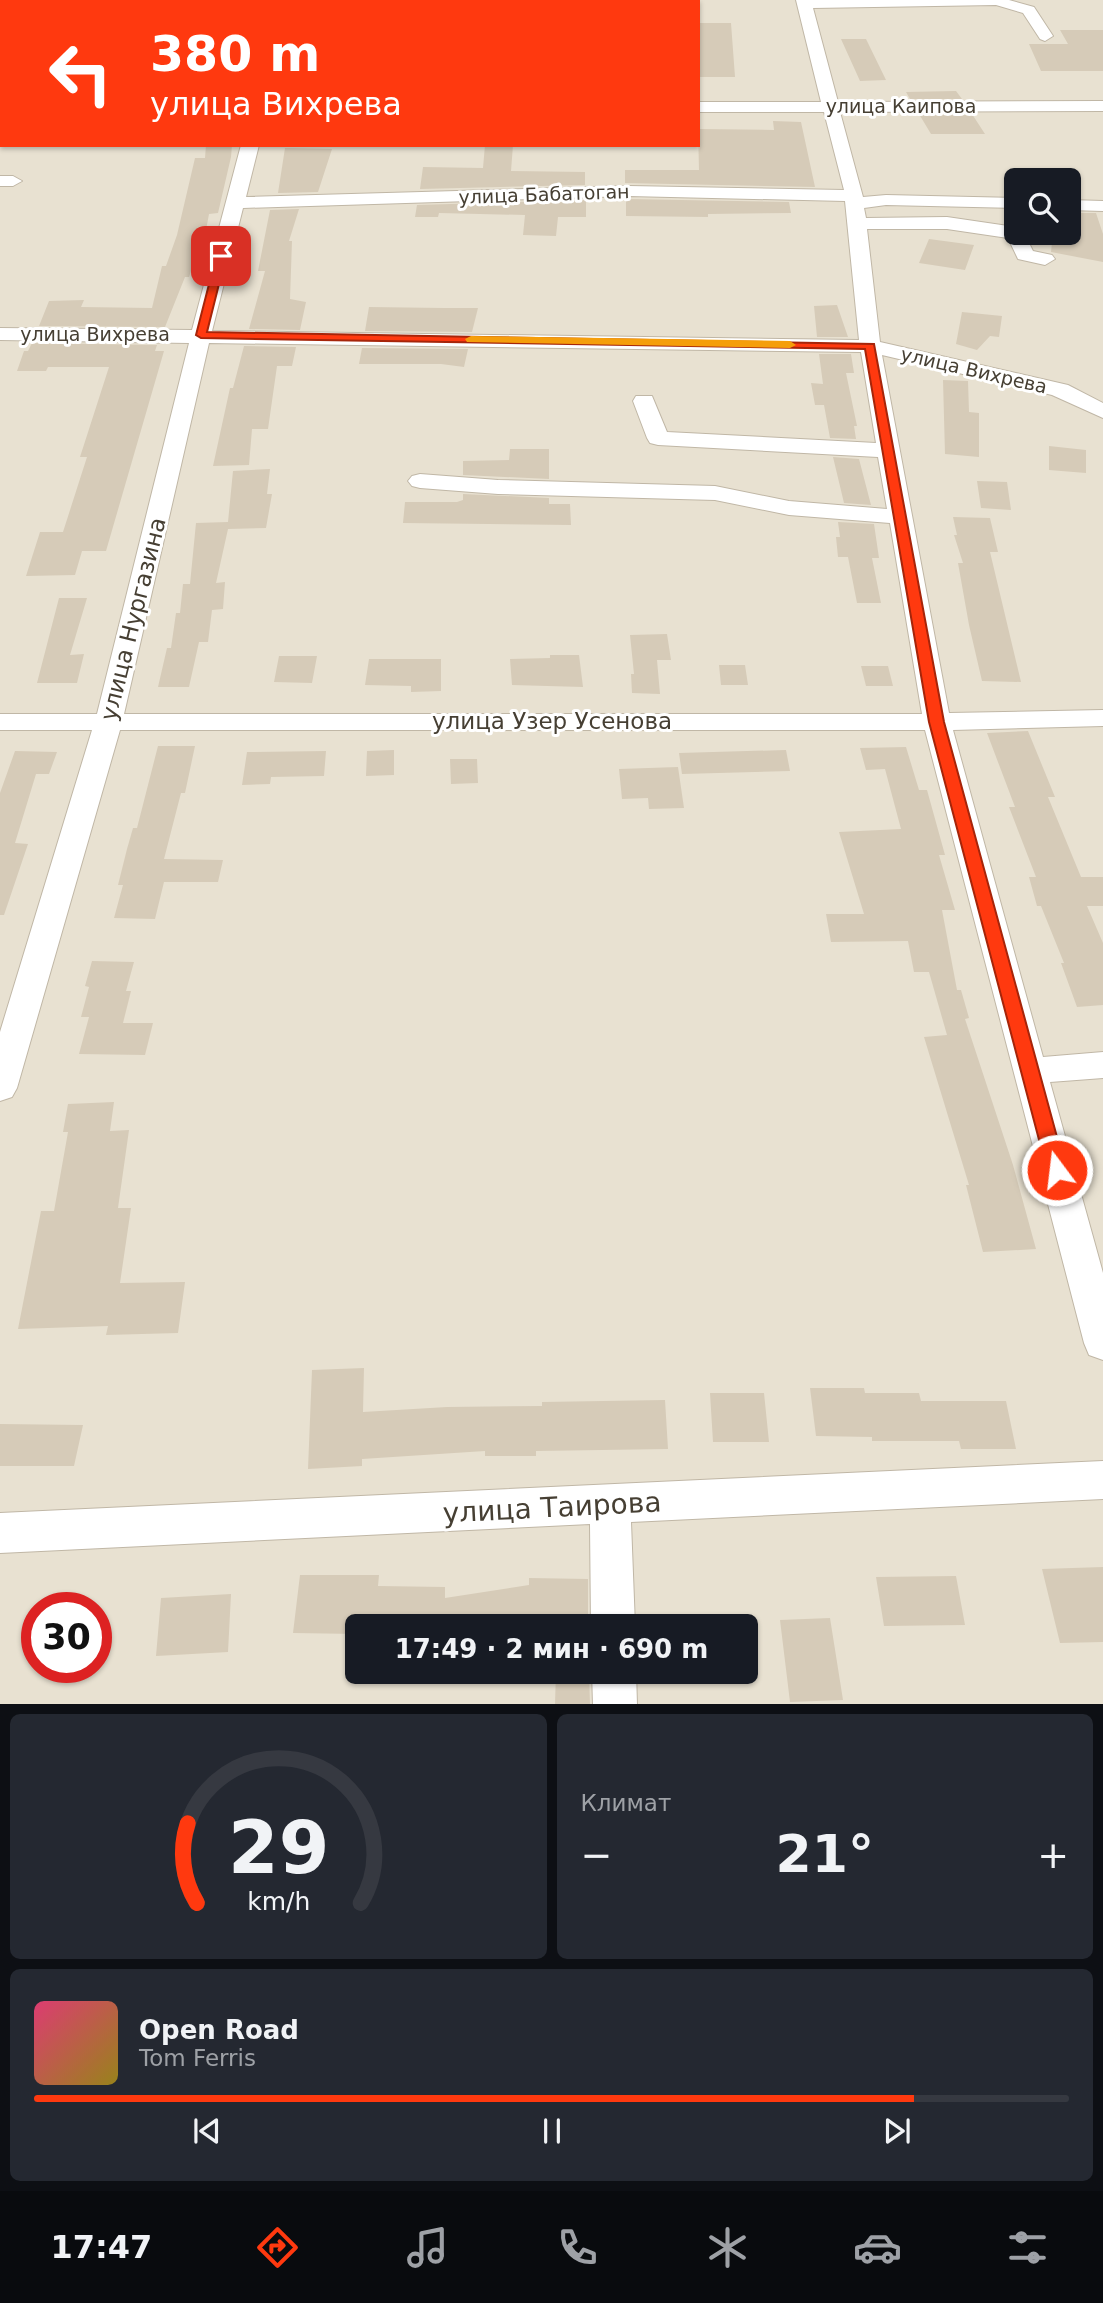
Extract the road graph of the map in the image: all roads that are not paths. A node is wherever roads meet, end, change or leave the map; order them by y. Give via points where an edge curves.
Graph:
1 (995, 0) edge
2 (803, 2) edge
3 (1045, 36) dead end
4 (1103, 106) edge
5 (700, 107) edge
6 (831, 107) junction
7 (249, 147) edge
8 (234, 203) junction
9 (1004, 203) edge
10 (1081, 205) edge
11 (1103, 206) edge
12 (855, 208) junction
13 (1045, 259) dead end
14 (0, 334) edge
15 (201, 335) junction
16 (870, 346) junction
17 (644, 401) dead end
18 (1103, 411) edge
19 (889, 452) junction
20 (419, 481) dead end
21 (900, 517) junction
22 (1103, 718) edge
23 (109, 720) junction
24 (0, 722) edge
25 (937, 722) junction
26 (1103, 1065) edge
27 (1030, 1071) junction
28 (0, 1088) edge
29 (1103, 1343) edge
30 (1103, 1480) edge
31 (610, 1504) junction
32 (0, 1533) edge
33 (613, 1614) edge
34 (614, 1684) edge
35 (615, 1704) edge

1 - 2 street
1 - 3 street via 1029,10
2 - 6 street
4 - 6 street, улица Каипова
5 - 6 street, улица Каипова
6 - 12 street
7 - 8 street, улица Нургазина
8 - 12 street, улица Бабатоган via 629,191
8 - 15 street, улица Нургазина
9 - 12 street via 898,200
10 - 11 street
12 - 13 street via 1015,233 1025,256
12 - 16 street
14 - 15 street, улица Вихрева
15 - 16 street, улица Вихрева
15 - 23 street, улица Нургазина
16 - 18 street, улица Вихрева via 1060,390
16 - 19 street
17 - 19 street via 658,438
19 - 21 street
20 - 21 street via 715,493 789,508
21 - 25 street
22 - 25 street, улица Узер Усенова
23 - 24 street, улица Узер Усенова
23 - 25 street, улица Узер Усенова
23 - 28 street, улица Нургазина
25 - 27 street
26 - 27 street
27 - 29 street
30 - 31 street, улица Таирова
31 - 32 street, улица Таирова
31 - 33 street
34 - 35 street

